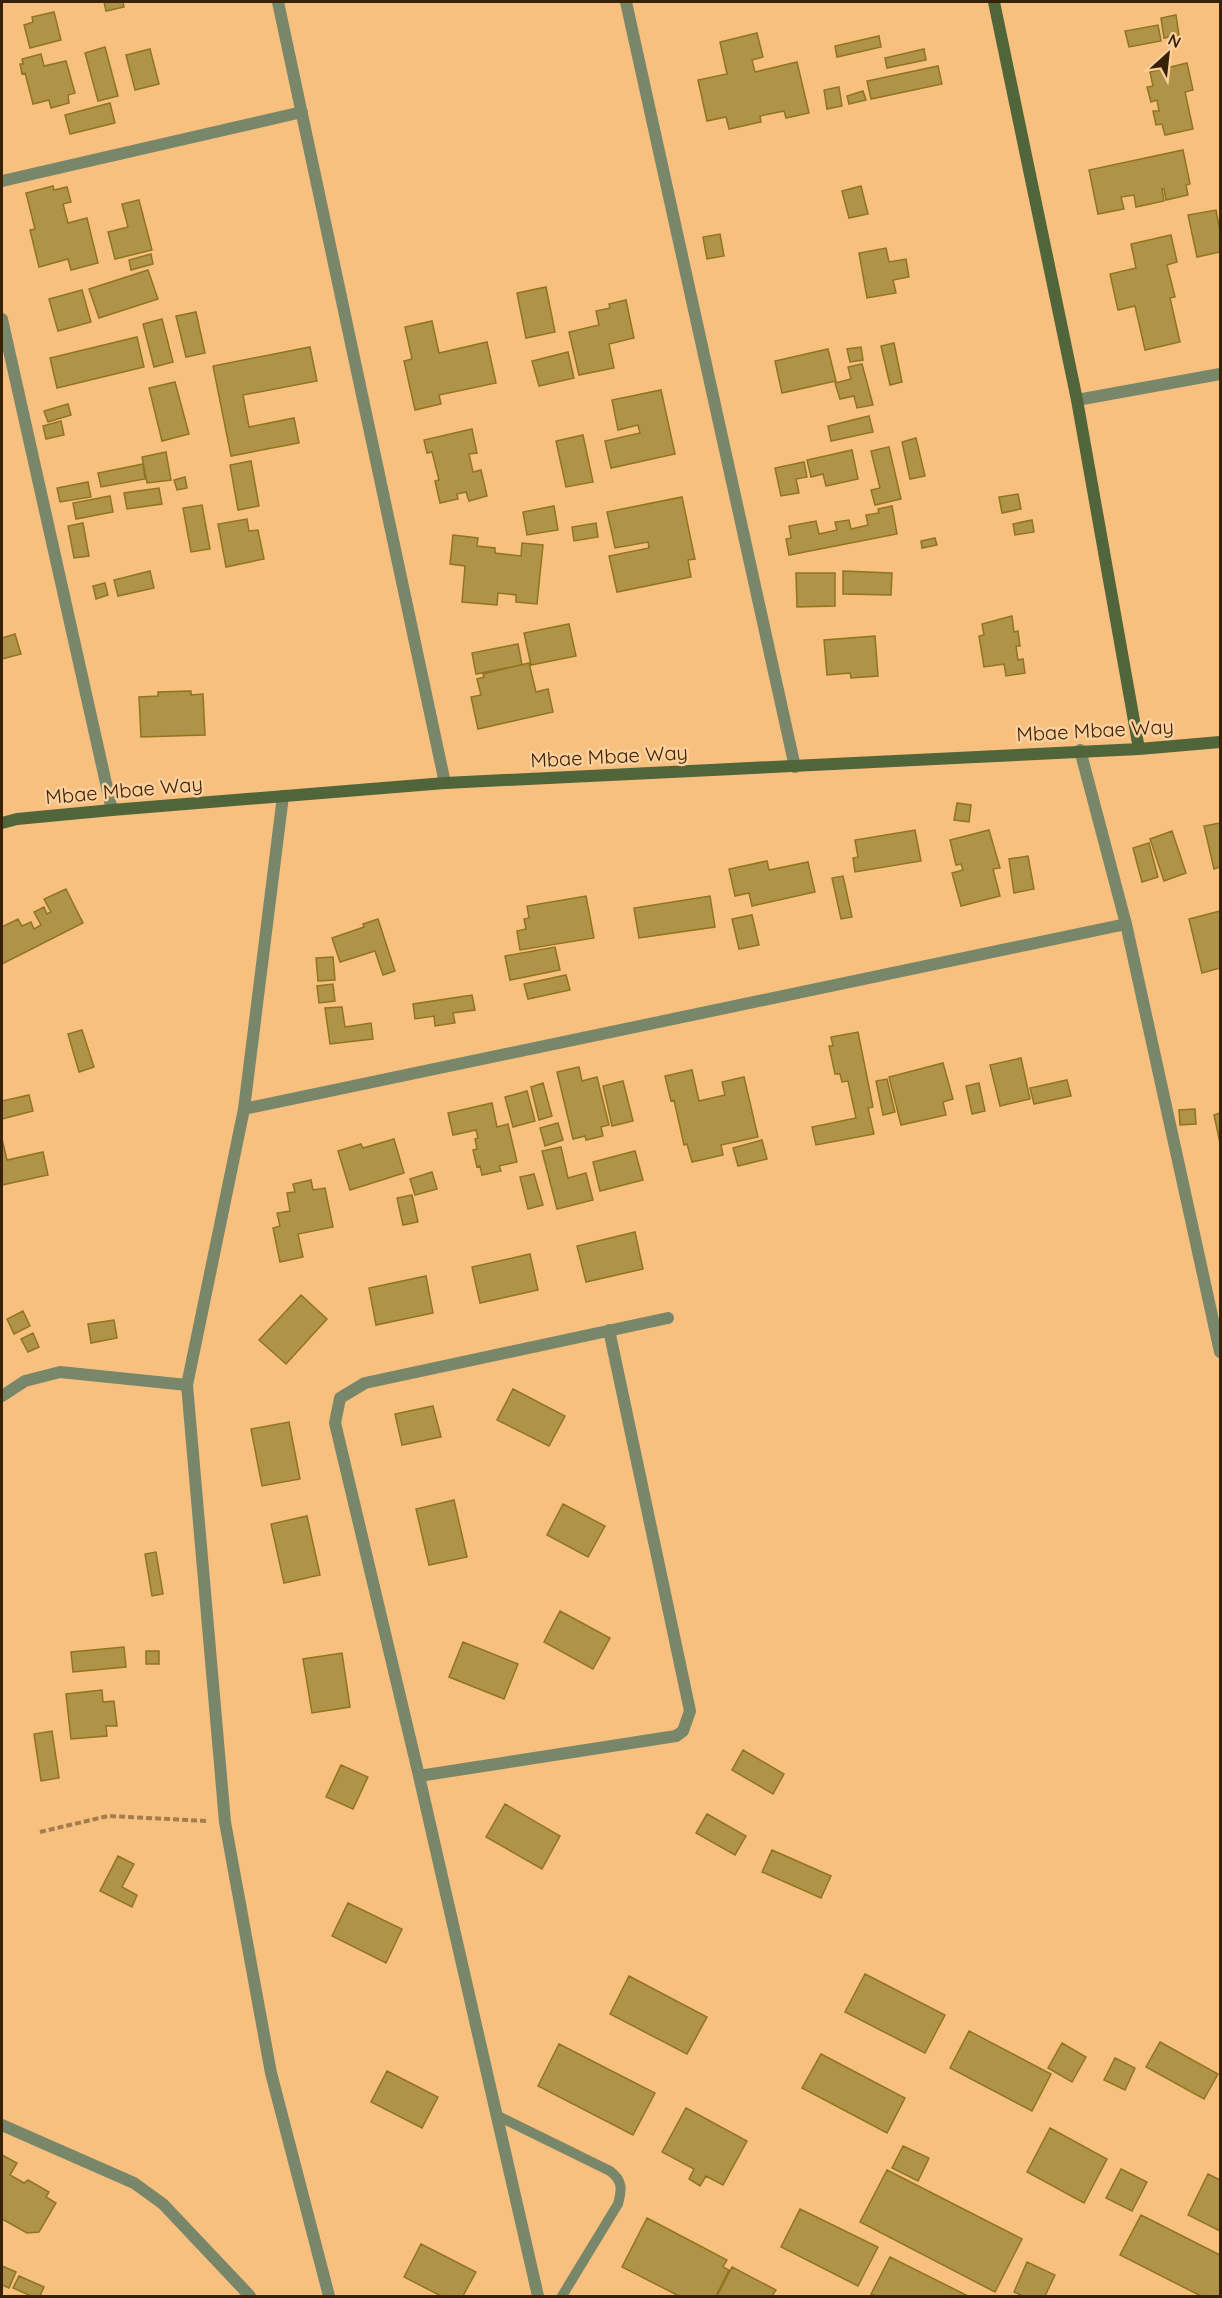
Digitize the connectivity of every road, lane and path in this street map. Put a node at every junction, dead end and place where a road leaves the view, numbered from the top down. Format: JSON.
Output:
{"nodes":[{"id":1,"x":278,"y":2,"type":"edge"},
{"id":2,"x":626,"y":2,"type":"edge"},
{"id":3,"x":994,"y":2,"type":"edge"},
{"id":4,"x":302,"y":112,"type":"junction"},
{"id":5,"x":2,"y":181,"type":"edge"},
{"id":6,"x":2,"y":319,"type":"edge"},
{"id":7,"x":1221,"y":374,"type":"edge"},
{"id":8,"x":1077,"y":400,"type":"junction"},
{"id":9,"x":1221,"y":742,"type":"edge"},
{"id":10,"x":1139,"y":749,"type":"junction"},
{"id":11,"x":1080,"y":750,"type":"junction"},
{"id":12,"x":795,"y":767,"type":"junction"},
{"id":13,"x":445,"y":783,"type":"junction"},
{"id":14,"x":283,"y":796,"type":"junction"},
{"id":15,"x":112,"y":810,"type":"junction"},
{"id":16,"x":2,"y":823,"type":"edge"},
{"id":17,"x":1125,"y":924,"type":"junction"},
{"id":18,"x":244,"y":1109,"type":"junction"},
{"id":19,"x":668,"y":1318,"type":"dead end"},
{"id":20,"x":609,"y":1330,"type":"junction"},
{"id":21,"x":1221,"y":1352,"type":"edge"},
{"id":22,"x":187,"y":1385,"type":"junction"},
{"id":23,"x":2,"y":1396,"type":"edge"},
{"id":24,"x":419,"y":1776,"type":"junction"},
{"id":25,"x":225,"y":1822,"type":"junction"},
{"id":26,"x":40,"y":1832,"type":"dead end"},
{"id":27,"x":496,"y":2115,"type":"junction"},
{"id":28,"x":2,"y":2125,"type":"edge"},
{"id":29,"x":250,"y":2296,"type":"edge"},
{"id":30,"x":330,"y":2296,"type":"edge"},
{"id":31,"x":538,"y":2296,"type":"edge"},
{"id":32,"x":562,"y":2296,"type":"edge"}],
"edges":[{"from":1,"to":4,"type":"street"},
{"from":2,"to":12,"type":"street"},
{"from":3,"to":8,"type":"street"},
{"from":4,"to":5,"type":"street"},
{"from":4,"to":13,"type":"street"},
{"from":6,"to":15,"type":"street"},
{"from":7,"to":8,"type":"street"},
{"from":8,"to":10,"type":"street"},
{"from":9,"to":10,"type":"street","name":"Mbae Mbae Way"},
{"from":10,"to":11,"type":"street","name":"Mbae Mbae Way"},
{"from":11,"to":12,"type":"street","name":"Mbae Mbae Way"},
{"from":11,"to":17,"type":"street"},
{"from":12,"to":13,"type":"street","name":"Mbae Mbae Way"},
{"from":13,"to":14,"type":"street","name":"Mbae Mbae Way"},
{"from":14,"to":15,"type":"street","name":"Mbae Mbae Way"},
{"from":14,"to":18,"type":"street"},
{"from":15,"to":16,"type":"street","name":"Mbae Mbae Way"},
{"from":17,"to":18,"type":"street"},
{"from":17,"to":21,"type":"street"},
{"from":18,"to":22,"type":"street"},
{"from":19,"to":20,"type":"street"},
{"from":20,"to":24,"type":"street"},
{"from":20,"to":24,"type":"street"},
{"from":22,"to":23,"type":"street"},
{"from":22,"to":25,"type":"street"},
{"from":24,"to":27,"type":"street"},
{"from":25,"to":26,"type":"path"},
{"from":25,"to":30,"type":"street"},
{"from":27,"to":31,"type":"street"},
{"from":27,"to":32,"type":"lane"},
{"from":28,"to":29,"type":"street"}]}
